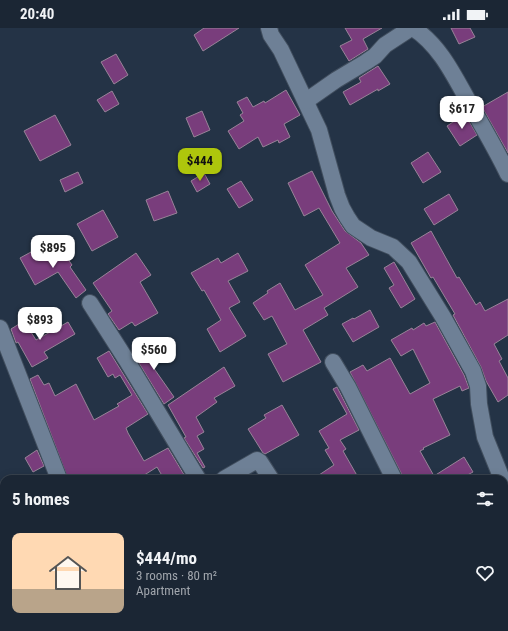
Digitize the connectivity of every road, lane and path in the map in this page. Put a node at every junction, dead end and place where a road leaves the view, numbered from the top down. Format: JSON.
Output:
{"nodes":[{"id":1,"x":269,"y":28,"type":"edge"},
{"id":2,"x":412,"y":28,"type":"edge"},
{"id":3,"x":306,"y":101,"type":"junction"},
{"id":4,"x":508,"y":174,"type":"edge"},
{"id":5,"x":90,"y":303,"type":"dead end"},
{"id":6,"x":0,"y":328,"type":"edge"},
{"id":7,"x":332,"y":362,"type":"dead end"},
{"id":8,"x":56,"y":475,"type":"edge"},
{"id":9,"x":196,"y":475,"type":"edge"},
{"id":10,"x":231,"y":475,"type":"edge"},
{"id":11,"x":268,"y":475,"type":"edge"},
{"id":12,"x":392,"y":475,"type":"edge"},
{"id":13,"x":500,"y":475,"type":"edge"}],
"edges":[{"from":1,"to":3,"type":"street"},
{"from":2,"to":3,"type":"street"},
{"from":2,"to":4,"type":"street"},
{"from":3,"to":13,"type":"street"},
{"from":5,"to":9,"type":"street"},
{"from":6,"to":8,"type":"street"},
{"from":7,"to":12,"type":"street"},
{"from":10,"to":11,"type":"street"}]}
